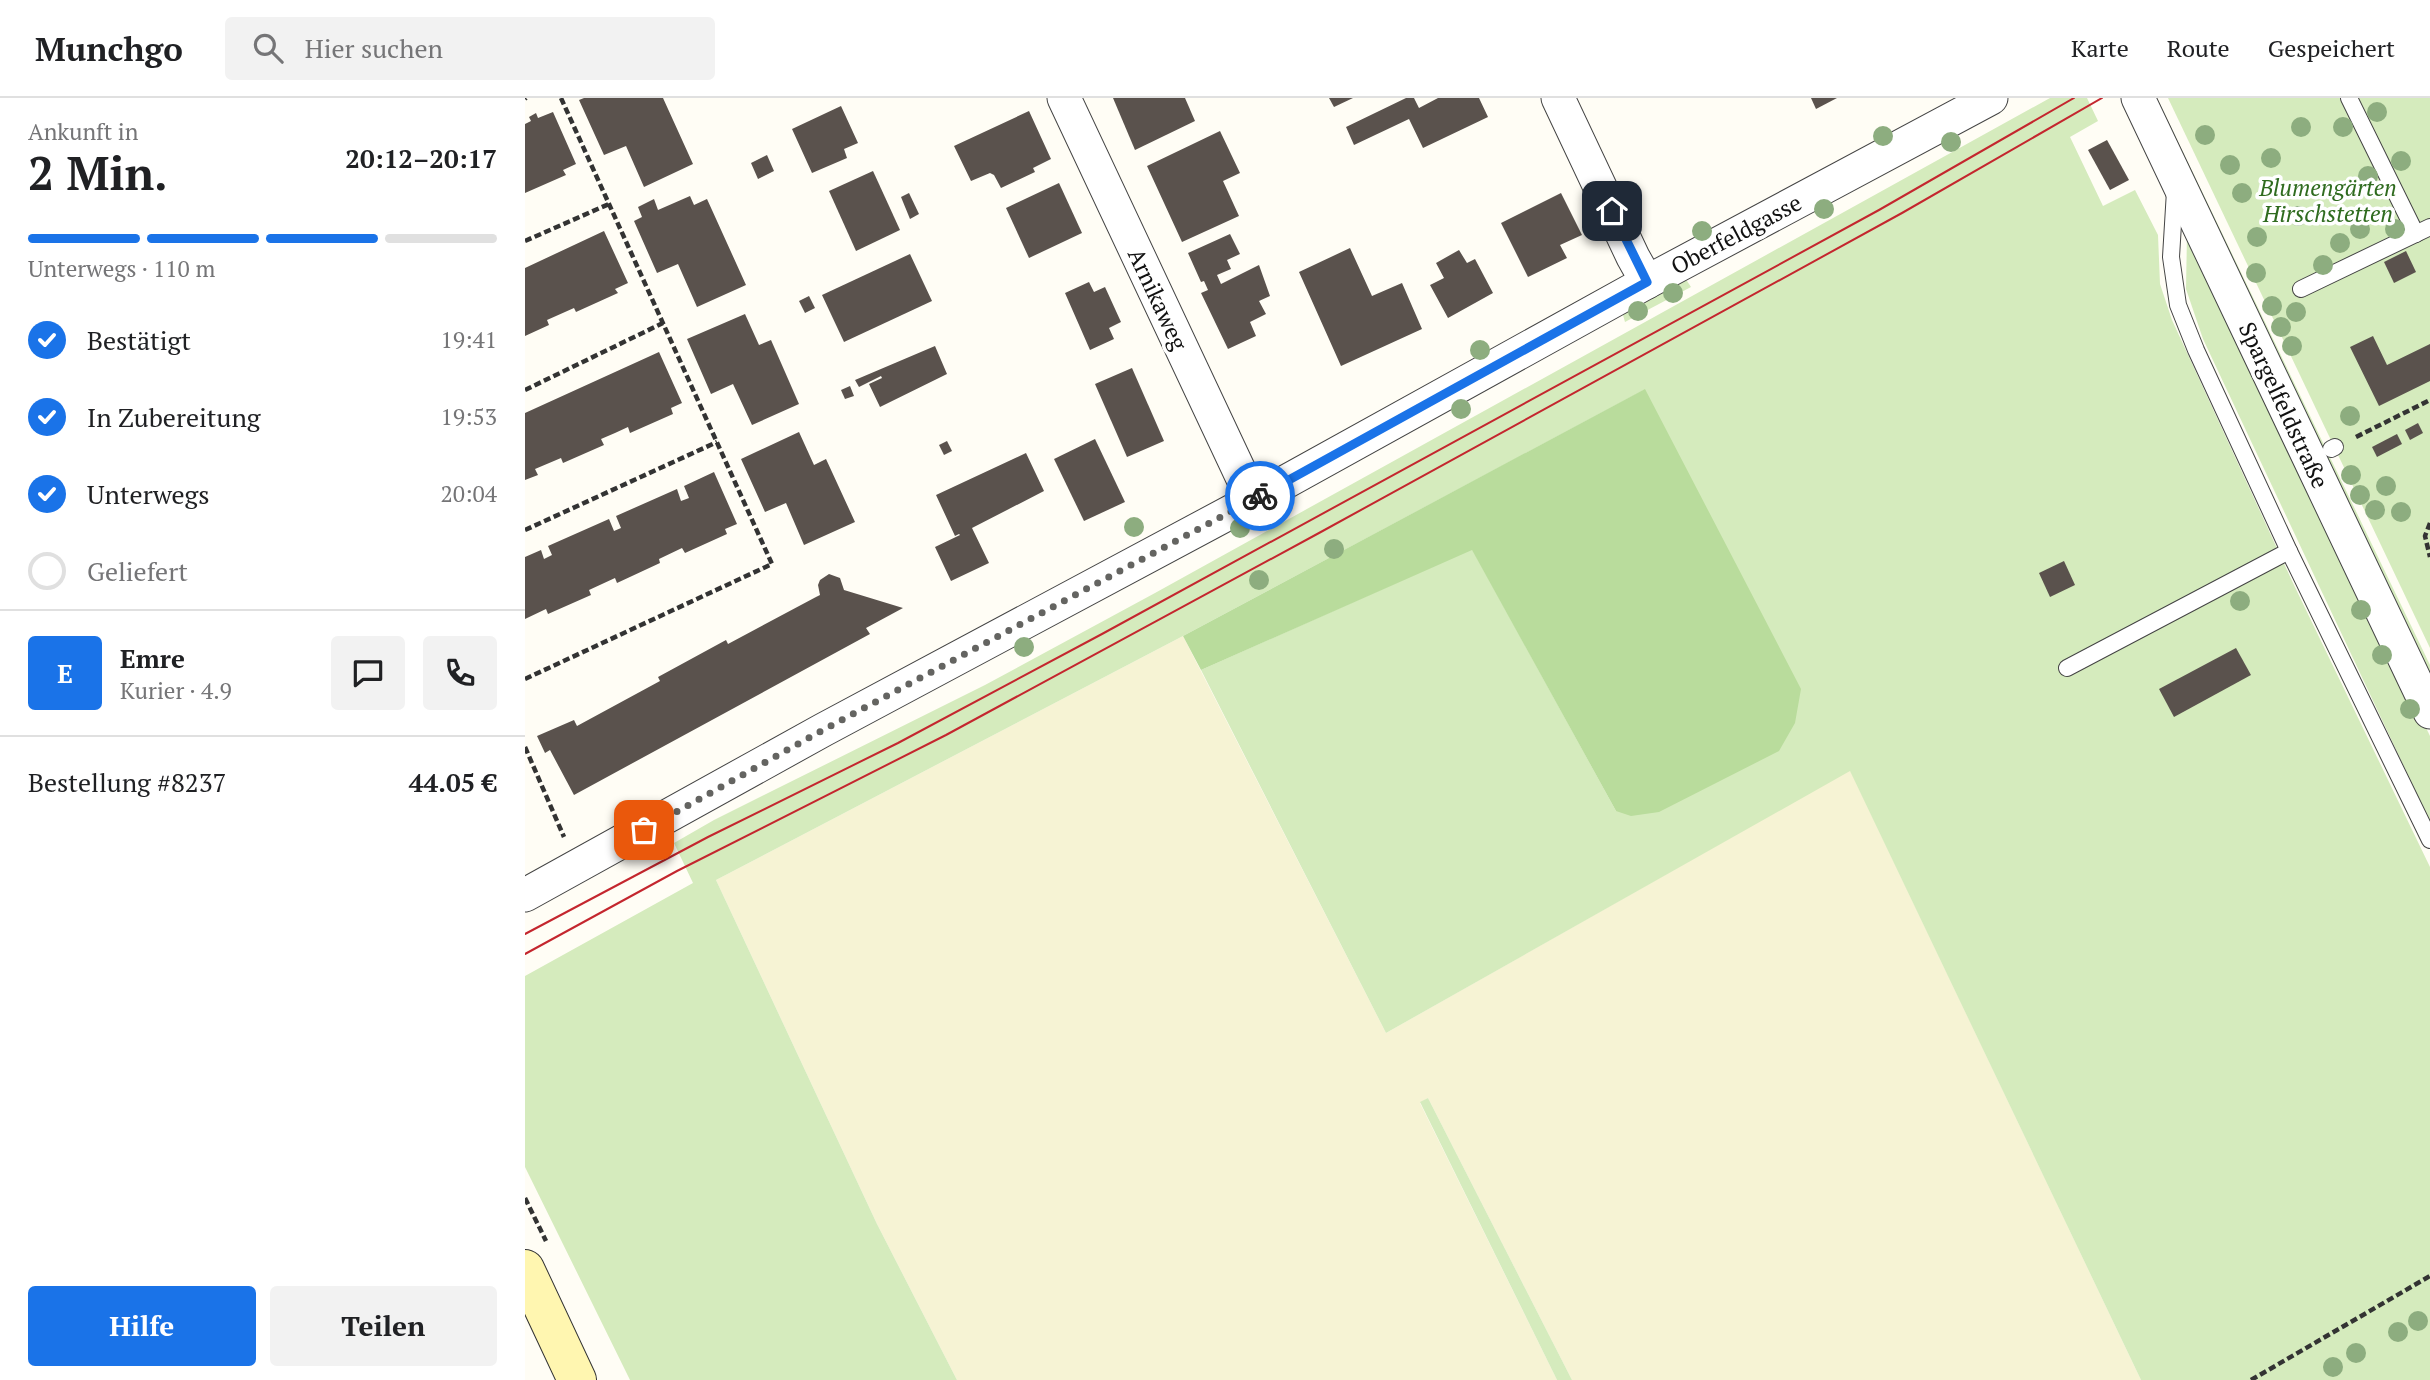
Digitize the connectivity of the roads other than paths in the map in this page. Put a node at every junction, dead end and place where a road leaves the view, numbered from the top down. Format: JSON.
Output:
{"nodes":[{"id":1,"x":1065,"y":98,"type":"edge"},
{"id":2,"x":1558,"y":98,"type":"edge"},
{"id":3,"x":1991,"y":98,"type":"edge"},
{"id":4,"x":2138,"y":98,"type":"edge"},
{"id":5,"x":2349,"y":98,"type":"edge"},
{"id":6,"x":2176,"y":178,"type":"junction"},
{"id":7,"x":2423,"y":230,"type":"edge"},
{"id":8,"x":1647,"y":282,"type":"junction"},
{"id":9,"x":2301,"y":289,"type":"dead end"},
{"id":10,"x":1253,"y":500,"type":"junction"},
{"id":11,"x":2289,"y":551,"type":"junction"},
{"id":12,"x":2067,"y":668,"type":"dead end"},
{"id":13,"x":2430,"y":712,"type":"edge"},
{"id":14,"x":2430,"y":840,"type":"edge"},
{"id":15,"x":525,"y":895,"type":"edge"},
{"id":16,"x":525,"y":1269,"type":"edge"},
{"id":17,"x":577,"y":1380,"type":"edge"}],
"edges":[{"from":1,"to":10,"type":"street","name":"Arnikaweg"},
{"from":2,"to":8,"type":"street"},
{"from":3,"to":8,"type":"street","name":"Oberfeldgasse"},
{"from":4,"to":6,"type":"street","name":"Spargelfeldstraße"},
{"from":5,"to":7,"type":"lane"},
{"from":6,"to":11,"type":"lane"},
{"from":6,"to":13,"type":"street","name":"Spargelfeldstraße"},
{"from":7,"to":9,"type":"lane"},
{"from":8,"to":10,"type":"street","name":"Oberfeldgasse"},
{"from":10,"to":15,"type":"street","name":"Oberfeldgasse"},
{"from":11,"to":12,"type":"lane"},
{"from":11,"to":14,"type":"lane"},
{"from":16,"to":17,"type":"street"}]}
